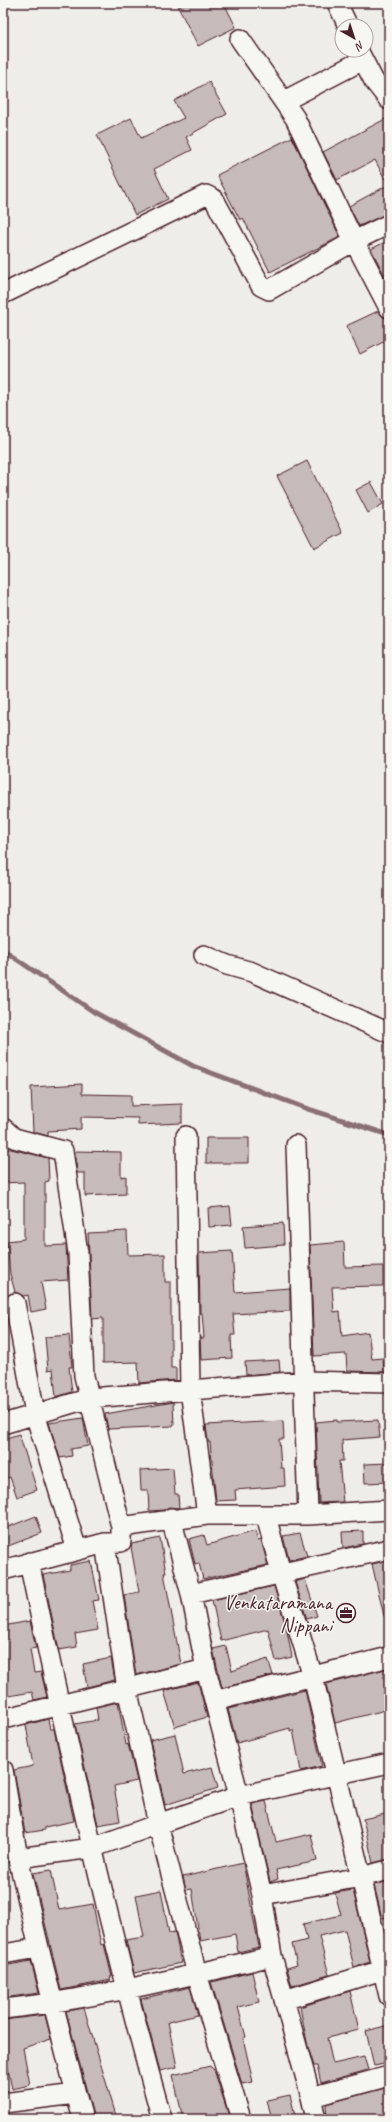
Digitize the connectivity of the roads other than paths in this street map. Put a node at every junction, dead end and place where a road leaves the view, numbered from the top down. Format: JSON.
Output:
{"nodes":[{"id":1,"x":337,"y":3,"type":"edge"},
{"id":2,"x":344,"y":18,"type":"edge"},
{"id":3,"x":240,"y":39,"type":"dead end"},
{"id":4,"x":356,"y":58,"type":"edge"},
{"id":5,"x":362,"y":58,"type":"edge"},
{"id":6,"x":389,"y":100,"type":"edge"},
{"id":7,"x":284,"y":101,"type":"junction"},
{"id":8,"x":389,"y":224,"type":"edge"},
{"id":9,"x":354,"y":241,"type":"junction"},
{"id":10,"x":3,"y":294,"type":"edge"},
{"id":11,"x":389,"y":308,"type":"edge"},
{"id":12,"x":204,"y":955,"type":"dead end"},
{"id":13,"x":389,"y":1033,"type":"edge"},
{"id":14,"x":3,"y":1128,"type":"edge"},
{"id":15,"x":186,"y":1136,"type":"dead end"},
{"id":16,"x":296,"y":1145,"type":"dead end"},
{"id":17,"x":15,"y":1303,"type":"dead end"},
{"id":18,"x":304,"y":1381,"type":"junction"},
{"id":19,"x":389,"y":1383,"type":"edge"},
{"id":20,"x":190,"y":1390,"type":"junction"},
{"id":21,"x":90,"y":1398,"type":"junction"},
{"id":22,"x":35,"y":1414,"type":"junction"},
{"id":23,"x":3,"y":1424,"type":"edge"},
{"id":24,"x":389,"y":1510,"type":"edge"},
{"id":25,"x":207,"y":1514,"type":"junction"},
{"id":26,"x":308,"y":1515,"type":"junction"},
{"id":27,"x":266,"y":1516,"type":"junction"},
{"id":28,"x":171,"y":1518,"type":"junction"},
{"id":29,"x":121,"y":1527,"type":"junction"},
{"id":30,"x":105,"y":1543,"type":"junction"},
{"id":31,"x":389,"y":1549,"type":"edge"},
{"id":32,"x":78,"y":1550,"type":"junction"},
{"id":33,"x":29,"y":1562,"type":"junction"},
{"id":34,"x":3,"y":1570,"type":"edge"},
{"id":35,"x":281,"y":1573,"type":"junction"},
{"id":36,"x":191,"y":1594,"type":"junction"},
{"id":37,"x":389,"y":1657,"type":"edge"},
{"id":38,"x":206,"y":1669,"type":"junction"},
{"id":39,"x":313,"y":1677,"type":"junction"},
{"id":40,"x":127,"y":1689,"type":"junction"},
{"id":41,"x":214,"y":1701,"type":"junction"},
{"id":42,"x":58,"y":1704,"type":"junction"},
{"id":43,"x":3,"y":1719,"type":"edge"},
{"id":44,"x":389,"y":1762,"type":"edge"},
{"id":45,"x":3,"y":1770,"type":"edge"},
{"id":46,"x":337,"y":1774,"type":"junction"},
{"id":47,"x":240,"y":1796,"type":"junction"},
{"id":48,"x":158,"y":1824,"type":"junction"},
{"id":49,"x":92,"y":1848,"type":"junction"},
{"id":50,"x":18,"y":1858,"type":"junction"},
{"id":51,"x":389,"y":1870,"type":"edge"},
{"id":52,"x":361,"y":1877,"type":"junction"},
{"id":53,"x":262,"y":1895,"type":"junction"},
{"id":54,"x":39,"y":1948,"type":"junction"},
{"id":55,"x":3,"y":1954,"type":"edge"},
{"id":56,"x":272,"y":1956,"type":"junction"},
{"id":57,"x":386,"y":1969,"type":"edge"},
{"id":58,"x":197,"y":1974,"type":"junction"},
{"id":59,"x":126,"y":1989,"type":"junction"},
{"id":60,"x":389,"y":1996,"type":"edge"},
{"id":61,"x":284,"y":2000,"type":"junction"},
{"id":62,"x":53,"y":2003,"type":"junction"},
{"id":63,"x":3,"y":2008,"type":"edge"},
{"id":64,"x":389,"y":2076,"type":"edge"},
{"id":65,"x":76,"y":2094,"type":"junction"},
{"id":66,"x":311,"y":2097,"type":"junction"},
{"id":67,"x":3,"y":2103,"type":"edge"},
{"id":68,"x":83,"y":2119,"type":"edge"},
{"id":69,"x":162,"y":2119,"type":"edge"},
{"id":70,"x":241,"y":2119,"type":"edge"},
{"id":71,"x":316,"y":2119,"type":"edge"}],
"edges":[{"from":1,"to":2,"type":"street"},
{"from":3,"to":7,"type":"street"},
{"from":4,"to":7,"type":"street"},
{"from":5,"to":6,"type":"street"},
{"from":7,"to":9,"type":"street"},
{"from":8,"to":9,"type":"street"},
{"from":9,"to":10,"type":"street"},
{"from":9,"to":11,"type":"street"},
{"from":12,"to":13,"type":"street"},
{"from":14,"to":21,"type":"street"},
{"from":15,"to":20,"type":"street"},
{"from":16,"to":18,"type":"street"},
{"from":17,"to":22,"type":"street"},
{"from":18,"to":19,"type":"street"},
{"from":18,"to":20,"type":"street"},
{"from":18,"to":26,"type":"street"},
{"from":20,"to":21,"type":"street"},
{"from":20,"to":25,"type":"street"},
{"from":21,"to":22,"type":"street"},
{"from":21,"to":29,"type":"street"},
{"from":22,"to":23,"type":"street"},
{"from":22,"to":32,"type":"street"},
{"from":24,"to":26,"type":"street"},
{"from":25,"to":27,"type":"street"},
{"from":25,"to":28,"type":"street"},
{"from":26,"to":27,"type":"street"},
{"from":27,"to":35,"type":"street"},
{"from":28,"to":29,"type":"street"},
{"from":28,"to":36,"type":"street"},
{"from":29,"to":30,"type":"street"},
{"from":30,"to":32,"type":"street"},
{"from":30,"to":40,"type":"street"},
{"from":31,"to":35,"type":"street"},
{"from":32,"to":33,"type":"street"},
{"from":33,"to":34,"type":"street"},
{"from":33,"to":42,"type":"street"},
{"from":35,"to":36,"type":"street"},
{"from":35,"to":39,"type":"street"},
{"from":36,"to":38,"type":"street"},
{"from":37,"to":39,"type":"street"},
{"from":38,"to":40,"type":"street"},
{"from":38,"to":41,"type":"street"},
{"from":39,"to":41,"type":"street"},
{"from":39,"to":46,"type":"street"},
{"from":40,"to":42,"type":"street"},
{"from":40,"to":48,"type":"street"},
{"from":41,"to":47,"type":"street"},
{"from":42,"to":43,"type":"street"},
{"from":42,"to":49,"type":"street"},
{"from":44,"to":46,"type":"street"},
{"from":45,"to":50,"type":"street"},
{"from":46,"to":47,"type":"street"},
{"from":46,"to":52,"type":"street"},
{"from":47,"to":48,"type":"street"},
{"from":47,"to":53,"type":"street"},
{"from":48,"to":49,"type":"street"},
{"from":48,"to":58,"type":"street"},
{"from":49,"to":50,"type":"street"},
{"from":49,"to":59,"type":"street"},
{"from":50,"to":54,"type":"street"},
{"from":51,"to":52,"type":"street"},
{"from":52,"to":53,"type":"street"},
{"from":52,"to":57,"type":"street"},
{"from":53,"to":56,"type":"street"},
{"from":54,"to":55,"type":"street"},
{"from":54,"to":62,"type":"street"},
{"from":56,"to":58,"type":"street"},
{"from":56,"to":61,"type":"street"},
{"from":57,"to":60,"type":"street"},
{"from":57,"to":61,"type":"street"},
{"from":58,"to":59,"type":"street"},
{"from":58,"to":70,"type":"street"},
{"from":59,"to":62,"type":"street"},
{"from":59,"to":69,"type":"street"},
{"from":61,"to":66,"type":"street"},
{"from":62,"to":63,"type":"street"},
{"from":62,"to":65,"type":"street"},
{"from":64,"to":66,"type":"street"},
{"from":65,"to":67,"type":"street"},
{"from":65,"to":68,"type":"street"},
{"from":66,"to":71,"type":"street"}]}
